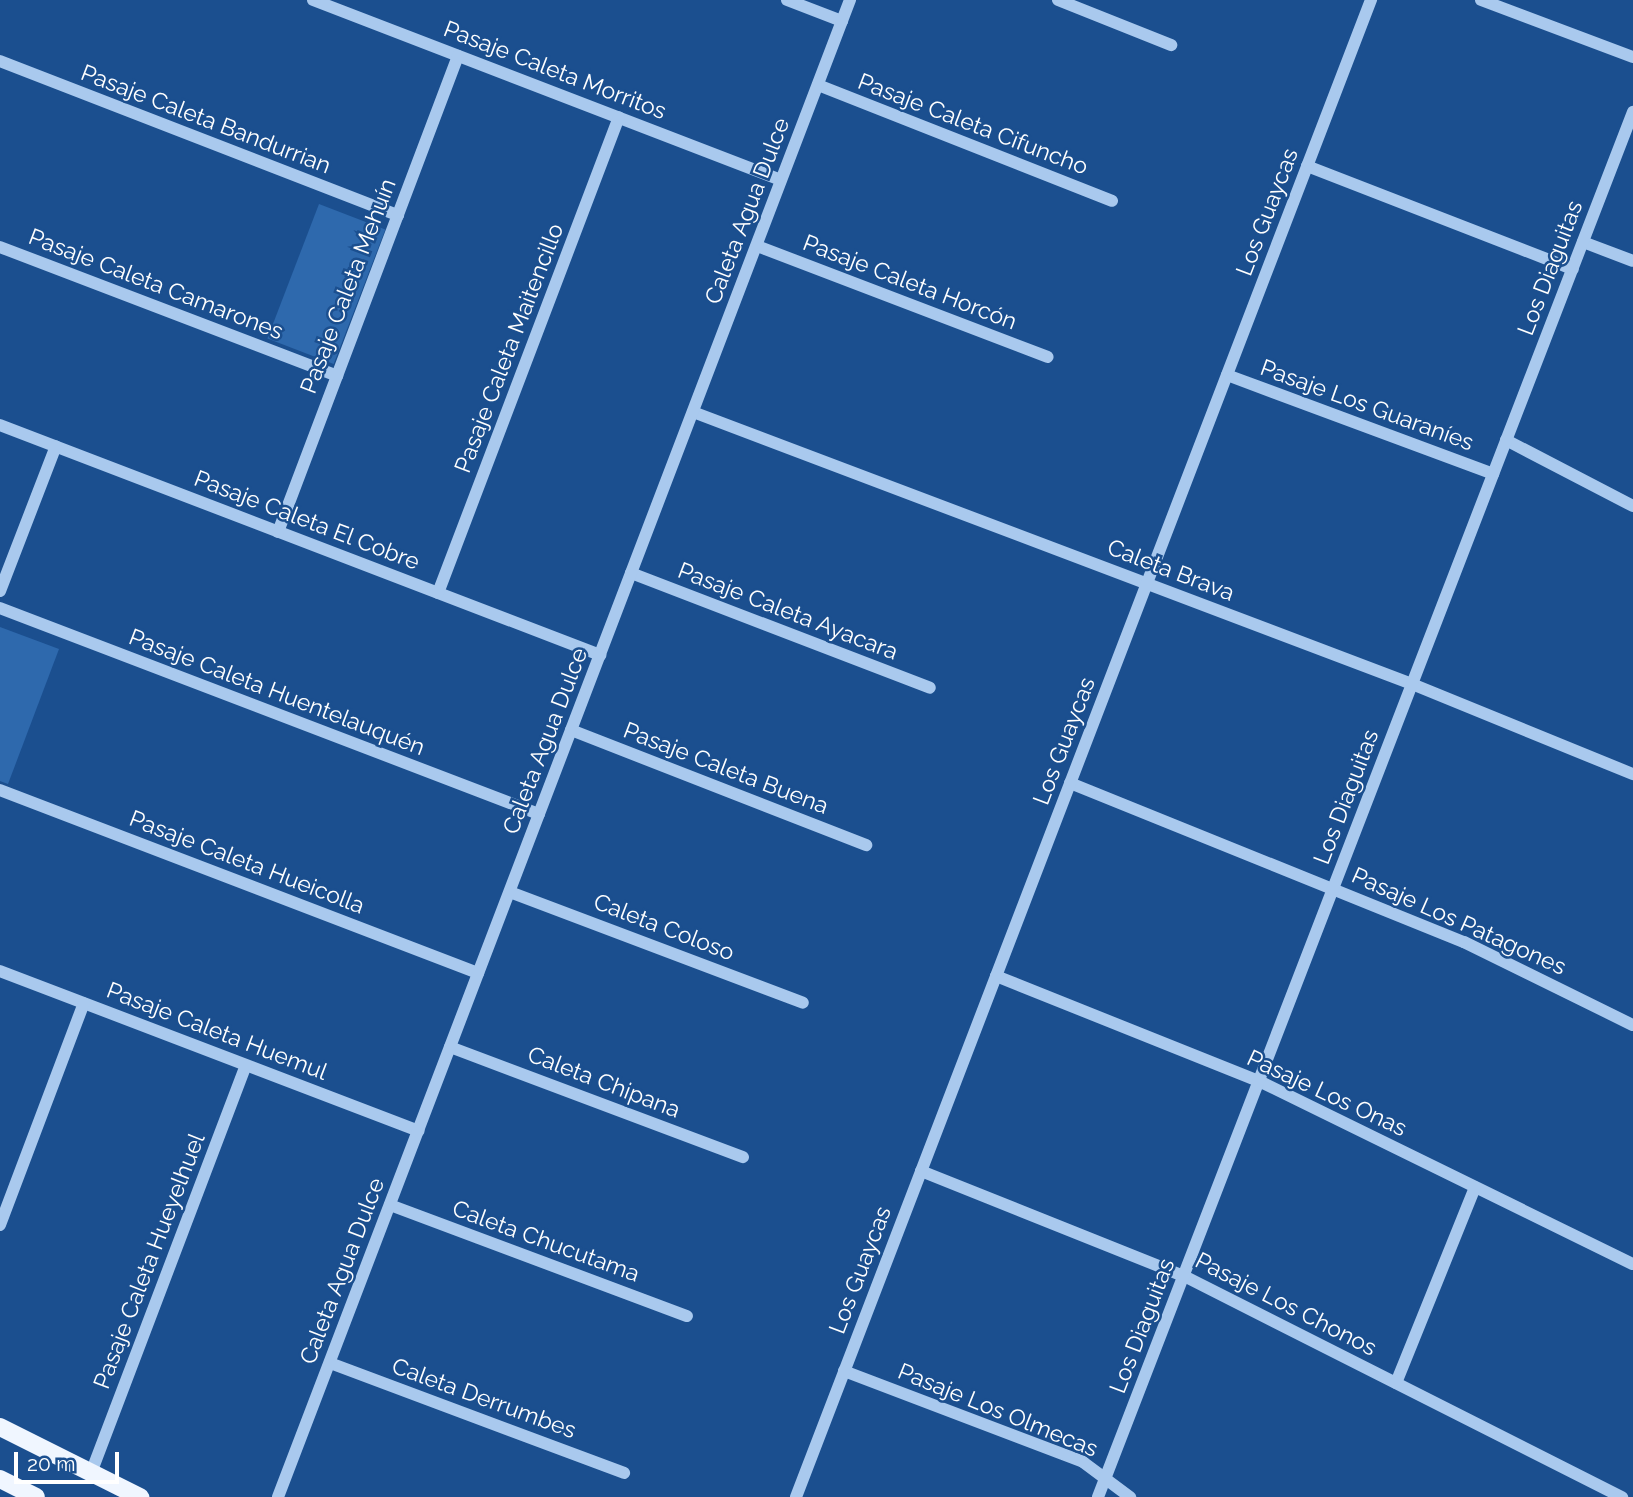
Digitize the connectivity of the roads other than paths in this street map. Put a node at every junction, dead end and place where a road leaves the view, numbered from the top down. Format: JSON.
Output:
{"nodes":[{"id":1,"x":313,"y":0,"type":"edge"},
{"id":2,"x":787,"y":0,"type":"edge"},
{"id":3,"x":850,"y":0,"type":"edge"},
{"id":4,"x":1058,"y":0,"type":"edge"},
{"id":5,"x":1371,"y":0,"type":"edge"},
{"id":6,"x":1481,"y":0,"type":"edge"},
{"id":7,"x":842,"y":21,"type":"junction"},
{"id":8,"x":1171,"y":45,"type":"dead end"},
{"id":9,"x":458,"y":56,"type":"junction"},
{"id":10,"x":1633,"y":57,"type":"edge"},
{"id":11,"x":0,"y":61,"type":"edge"},
{"id":12,"x":818,"y":86,"type":"junction"},
{"id":13,"x":1633,"y":112,"type":"edge"},
{"id":14,"x":619,"y":117,"type":"junction"},
{"id":15,"x":1307,"y":166,"type":"junction"},
{"id":16,"x":782,"y":180,"type":"junction"},
{"id":17,"x":1112,"y":201,"type":"dead end"},
{"id":18,"x":398,"y":215,"type":"junction"},
{"id":19,"x":1583,"y":242,"type":"junction"},
{"id":20,"x":757,"y":246,"type":"junction"},
{"id":21,"x":0,"y":247,"type":"edge"},
{"id":22,"x":1633,"y":261,"type":"edge"},
{"id":23,"x":1573,"y":269,"type":"junction"},
{"id":24,"x":1048,"y":357,"type":"dead end"},
{"id":25,"x":1227,"y":375,"type":"junction"},
{"id":26,"x":337,"y":376,"type":"junction"},
{"id":27,"x":693,"y":412,"type":"junction"},
{"id":28,"x":0,"y":425,"type":"edge"},
{"id":29,"x":1506,"y":440,"type":"junction"},
{"id":30,"x":56,"y":446,"type":"junction"},
{"id":31,"x":1493,"y":474,"type":"junction"},
{"id":32,"x":1633,"y":506,"type":"edge"},
{"id":33,"x":278,"y":531,"type":"junction"},
{"id":34,"x":631,"y":573,"type":"junction"},
{"id":35,"x":1147,"y":584,"type":"junction"},
{"id":36,"x":0,"y":590,"type":"edge"},
{"id":37,"x":438,"y":593,"type":"junction"},
{"id":38,"x":0,"y":608,"type":"edge"},
{"id":39,"x":600,"y":655,"type":"junction"},
{"id":40,"x":1412,"y":684,"type":"junction"},
{"id":41,"x":930,"y":688,"type":"dead end"},
{"id":42,"x":571,"y":730,"type":"junction"},
{"id":43,"x":1633,"y":774,"type":"edge"},
{"id":44,"x":1070,"y":783,"type":"junction"},
{"id":45,"x":0,"y":790,"type":"edge"},
{"id":46,"x":539,"y":814,"type":"junction"},
{"id":47,"x":866,"y":845,"type":"dead end"},
{"id":48,"x":1333,"y":888,"type":"junction"},
{"id":49,"x":510,"y":892,"type":"junction"},
{"id":50,"x":0,"y":971,"type":"edge"},
{"id":51,"x":478,"y":973,"type":"junction"},
{"id":52,"x":996,"y":976,"type":"junction"},
{"id":53,"x":84,"y":1003,"type":"junction"},
{"id":54,"x":803,"y":1003,"type":"dead end"},
{"id":55,"x":1633,"y":1025,"type":"edge"},
{"id":56,"x":450,"y":1047,"type":"junction"},
{"id":57,"x":246,"y":1065,"type":"junction"},
{"id":58,"x":1259,"y":1081,"type":"junction"},
{"id":59,"x":418,"y":1131,"type":"junction"},
{"id":60,"x":743,"y":1157,"type":"dead end"},
{"id":61,"x":921,"y":1171,"type":"junction"},
{"id":62,"x":1475,"y":1187,"type":"junction"},
{"id":63,"x":390,"y":1205,"type":"junction"},
{"id":64,"x":0,"y":1225,"type":"edge"},
{"id":65,"x":1633,"y":1264,"type":"edge"},
{"id":66,"x":1184,"y":1276,"type":"junction"},
{"id":67,"x":687,"y":1316,"type":"dead end"},
{"id":68,"x":330,"y":1363,"type":"junction"},
{"id":69,"x":844,"y":1371,"type":"junction"},
{"id":70,"x":1396,"y":1383,"type":"junction"},
{"id":71,"x":0,"y":1427,"type":"edge"},
{"id":72,"x":91,"y":1473,"type":"junction"},
{"id":73,"x":624,"y":1473,"type":"dead end"},
{"id":74,"x":1105,"y":1478,"type":"junction"},
{"id":75,"x":0,"y":1479,"type":"edge"},
{"id":76,"x":36,"y":1497,"type":"edge"},
{"id":77,"x":140,"y":1497,"type":"edge"},
{"id":78,"x":278,"y":1497,"type":"edge"},
{"id":79,"x":796,"y":1497,"type":"edge"},
{"id":80,"x":1098,"y":1497,"type":"edge"},
{"id":81,"x":1130,"y":1497,"type":"edge"},
{"id":82,"x":1622,"y":1497,"type":"edge"}],
"edges":[{"from":1,"to":9,"type":"street","name":"Pasaje Caleta Morritos"},
{"from":2,"to":7,"type":"street"},
{"from":3,"to":7,"type":"street","name":"Caleta Agua Dulce"},
{"from":4,"to":8,"type":"street"},
{"from":5,"to":15,"type":"street","name":"Los Guaycas"},
{"from":6,"to":10,"type":"street"},
{"from":7,"to":12,"type":"street","name":"Caleta Agua Dulce"},
{"from":9,"to":14,"type":"street","name":"Pasaje Caleta Morritos"},
{"from":9,"to":18,"type":"street","name":"Pasaje Caleta Mehuín"},
{"from":11,"to":18,"type":"street","name":"Pasaje Caleta Bandurrian"},
{"from":12,"to":16,"type":"street","name":"Caleta Agua Dulce"},
{"from":12,"to":17,"type":"street","name":"Pasaje Caleta Cifuncho"},
{"from":13,"to":19,"type":"street","name":"Los Diaguitas"},
{"from":14,"to":16,"type":"street","name":"Pasaje Caleta Morritos"},
{"from":14,"to":37,"type":"street","name":"Pasaje Caleta Maitencillo"},
{"from":15,"to":23,"type":"street"},
{"from":15,"to":25,"type":"street","name":"Los Guaycas"},
{"from":16,"to":20,"type":"street","name":"Caleta Agua Dulce"},
{"from":18,"to":26,"type":"street","name":"Pasaje Caleta Mehuín"},
{"from":19,"to":22,"type":"street"},
{"from":19,"to":23,"type":"street","name":"Los Diaguitas"},
{"from":20,"to":24,"type":"street","name":"Pasaje Caleta Horcón"},
{"from":20,"to":27,"type":"street","name":"Caleta Agua Dulce"},
{"from":21,"to":26,"type":"street","name":"Pasaje Caleta Camarones"},
{"from":23,"to":29,"type":"street","name":"Los Diaguitas"},
{"from":25,"to":31,"type":"street","name":"Pasaje Los Guaraníes"},
{"from":25,"to":35,"type":"street","name":"Los Guaycas"},
{"from":26,"to":33,"type":"street","name":"Pasaje Caleta Mehuín"},
{"from":27,"to":34,"type":"street","name":"Caleta Agua Dulce"},
{"from":27,"to":35,"type":"street","name":"Caleta Brava"},
{"from":28,"to":30,"type":"street","name":"Pasaje Caleta El Cobre"},
{"from":29,"to":31,"type":"street","name":"Los Diaguitas"},
{"from":29,"to":32,"type":"street","name":"Pasaje Los Guaraníes"},
{"from":30,"to":33,"type":"street","name":"Pasaje Caleta El Cobre"},
{"from":30,"to":36,"type":"street"},
{"from":31,"to":40,"type":"street","name":"Los Diaguitas"},
{"from":33,"to":37,"type":"street","name":"Pasaje Caleta El Cobre"},
{"from":34,"to":39,"type":"street","name":"Caleta Agua Dulce"},
{"from":34,"to":41,"type":"street","name":"Pasaje Caleta Ayacara"},
{"from":35,"to":40,"type":"street","name":"Caleta Brava"},
{"from":35,"to":44,"type":"street","name":"Los Guaycas"},
{"from":37,"to":39,"type":"street","name":"Pasaje Caleta El Cobre"},
{"from":38,"to":46,"type":"street","name":"Pasaje Caleta Huentelauquén"},
{"from":39,"to":42,"type":"street","name":"Caleta Agua Dulce"},
{"from":40,"to":43,"type":"street","name":"Caleta Brava"},
{"from":40,"to":48,"type":"street","name":"Los Diaguitas"},
{"from":42,"to":46,"type":"street","name":"Caleta Agua Dulce"},
{"from":42,"to":47,"type":"street","name":"Pasaje Caleta Buena"},
{"from":44,"to":48,"type":"street","name":"Pasaje Los Patagones"},
{"from":44,"to":52,"type":"street","name":"Los Guaycas"},
{"from":45,"to":51,"type":"street","name":"Pasaje Caleta Hueicolla"},
{"from":46,"to":49,"type":"street","name":"Caleta Agua Dulce"},
{"from":48,"to":55,"type":"street","name":"Pasaje Los Patagones"},
{"from":48,"to":58,"type":"street","name":"Los Diaguitas"},
{"from":49,"to":51,"type":"street","name":"Caleta Agua Dulce"},
{"from":49,"to":54,"type":"street","name":"Caleta Coloso"},
{"from":50,"to":53,"type":"street","name":"Pasaje Caleta Huemul"},
{"from":51,"to":56,"type":"street","name":"Caleta Agua Dulce"},
{"from":52,"to":58,"type":"street","name":"Pasaje Los Onas"},
{"from":52,"to":61,"type":"street","name":"Los Guaycas"},
{"from":53,"to":57,"type":"street","name":"Pasaje Caleta Huemul"},
{"from":53,"to":64,"type":"street"},
{"from":56,"to":59,"type":"street","name":"Caleta Agua Dulce"},
{"from":56,"to":60,"type":"street","name":"Caleta Chipana"},
{"from":57,"to":59,"type":"street","name":"Pasaje Caleta Huemul"},
{"from":57,"to":72,"type":"street","name":"Pasaje Caleta Hueyelhuel"},
{"from":58,"to":62,"type":"street","name":"Pasaje Los Onas"},
{"from":58,"to":66,"type":"street","name":"Los Diaguitas"},
{"from":59,"to":63,"type":"street","name":"Caleta Agua Dulce"},
{"from":61,"to":66,"type":"street","name":"Pasaje Los Chonos"},
{"from":61,"to":69,"type":"street","name":"Los Guaycas"},
{"from":62,"to":65,"type":"street","name":"Pasaje Los Onas"},
{"from":62,"to":70,"type":"street"},
{"from":63,"to":67,"type":"street","name":"Caleta Chucutama"},
{"from":63,"to":68,"type":"street","name":"Caleta Agua Dulce"},
{"from":66,"to":70,"type":"street","name":"Pasaje Los Chonos"},
{"from":66,"to":74,"type":"street","name":"Los Diaguitas"},
{"from":68,"to":73,"type":"street","name":"Caleta Derrumbes"},
{"from":68,"to":78,"type":"street","name":"Caleta Agua Dulce"},
{"from":69,"to":74,"type":"street","name":"Pasaje Los Olmecas"},
{"from":69,"to":79,"type":"street","name":"Los Guaycas"},
{"from":70,"to":82,"type":"street","name":"Pasaje Los Chonos"},
{"from":71,"to":72,"type":"main road"},
{"from":72,"to":77,"type":"main road"},
{"from":74,"to":80,"type":"street","name":"Los Diaguitas"},
{"from":74,"to":81,"type":"street","name":"Pasaje Los Olmecas"},
{"from":75,"to":76,"type":"main road"}]}
